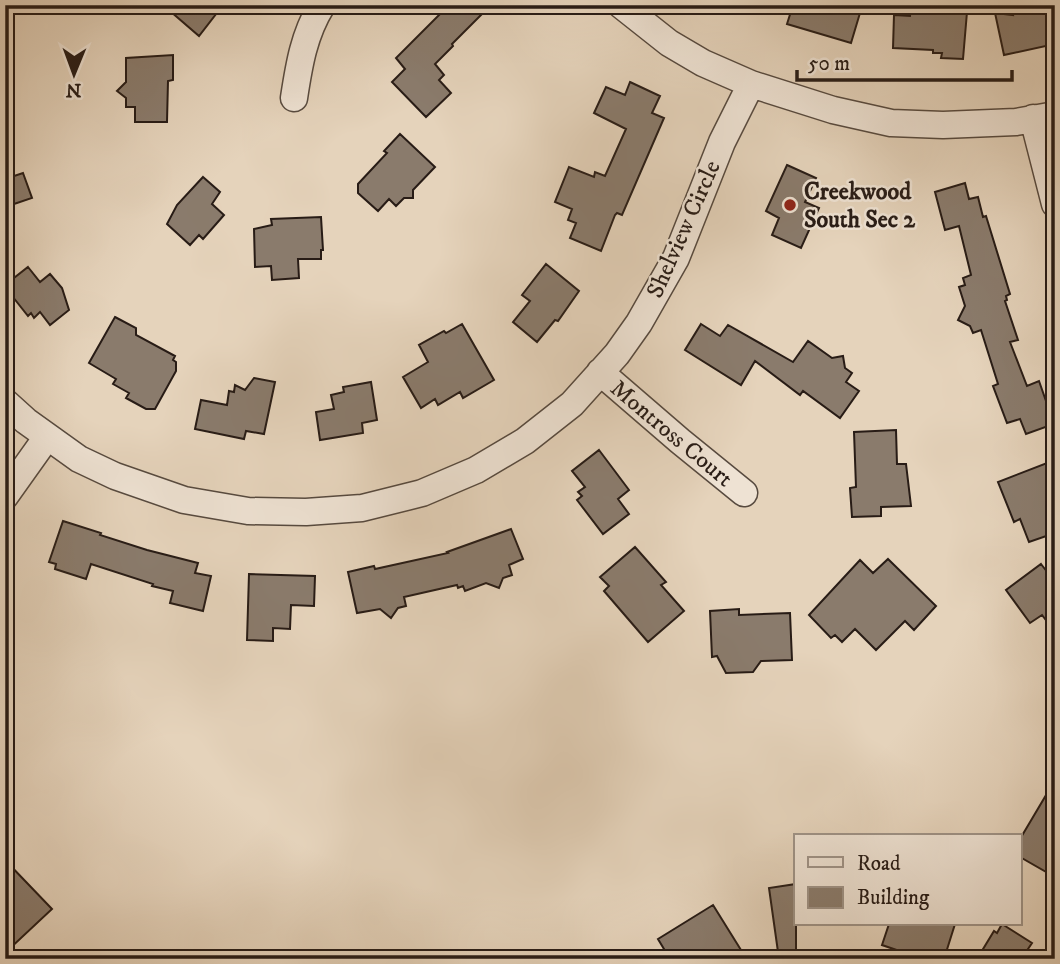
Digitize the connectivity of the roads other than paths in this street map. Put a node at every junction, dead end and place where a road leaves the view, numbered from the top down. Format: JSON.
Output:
{"nodes":[{"id":1,"x":322,"y":5,"type":"edge"},
{"id":2,"x":621,"y":5,"type":"edge"},
{"id":3,"x":751,"y":84,"type":"junction"},
{"id":4,"x":294,"y":98,"type":"dead end"},
{"id":5,"x":1044,"y":117,"type":"edge"},
{"id":6,"x":1055,"y":204,"type":"edge"},
{"id":7,"x":600,"y":372,"type":"junction"},
{"id":8,"x":5,"y":402,"type":"edge"},
{"id":9,"x":47,"y":437,"type":"junction"},
{"id":10,"x":744,"y":493,"type":"dead end"},
{"id":11,"x":5,"y":496,"type":"edge"}],
"edges":[{"from":1,"to":4,"type":"street"},
{"from":2,"to":3,"type":"street"},
{"from":3,"to":5,"type":"street"},
{"from":3,"to":7,"type":"street","name":"Shelview Circle"},
{"from":5,"to":6,"type":"street"},
{"from":7,"to":9,"type":"street","name":"Shelview Circle"},
{"from":7,"to":10,"type":"street","name":"Montross Court"},
{"from":8,"to":9,"type":"street","name":"Shelview Circle"},
{"from":9,"to":11,"type":"street"}]}
